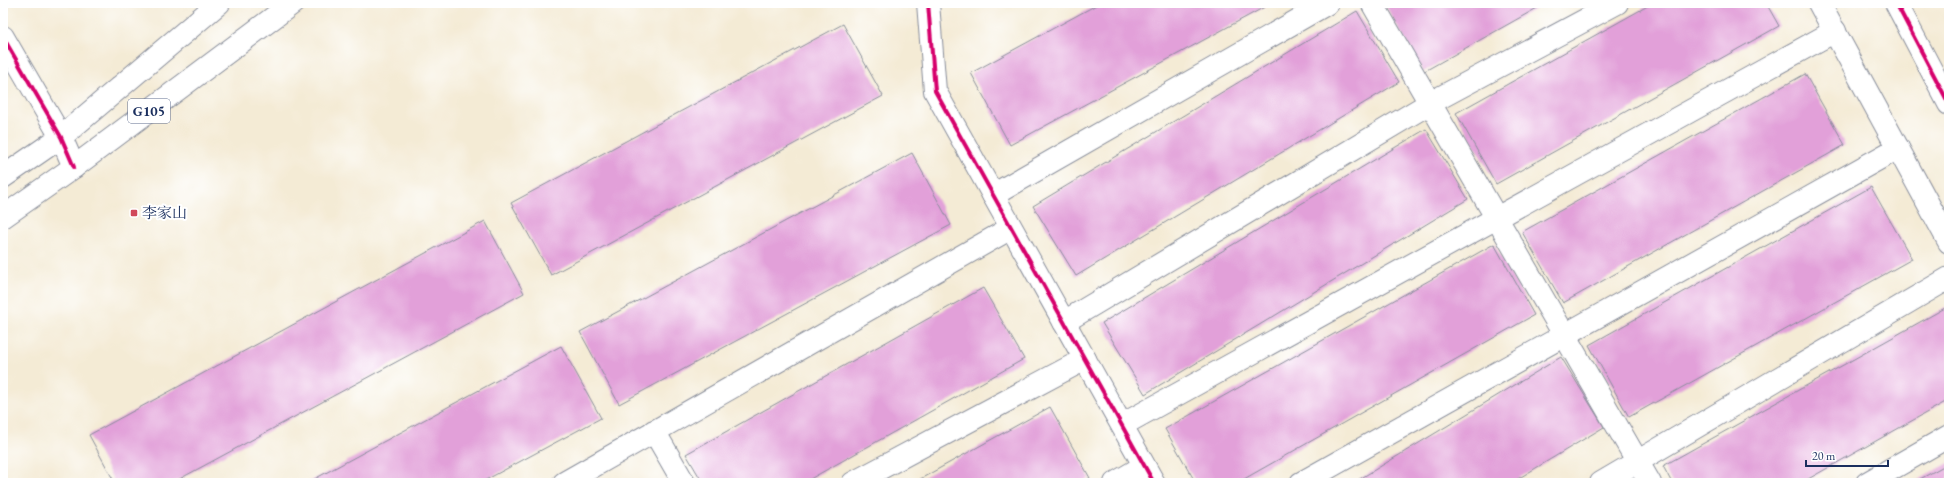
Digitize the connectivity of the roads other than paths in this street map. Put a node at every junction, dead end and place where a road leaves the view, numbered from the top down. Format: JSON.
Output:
{"nodes":[{"id":1,"x":219,"y":3,"type":"edge"},
{"id":2,"x":293,"y":3,"type":"edge"},
{"id":3,"x":928,"y":3,"type":"edge"},
{"id":4,"x":1328,"y":3,"type":"edge"},
{"id":5,"x":1372,"y":3,"type":"edge"},
{"id":6,"x":1617,"y":3,"type":"edge"},
{"id":7,"x":1819,"y":3,"type":"edge"},
{"id":8,"x":1896,"y":3,"type":"edge"},
{"id":9,"x":1835,"y":31,"type":"junction"},
{"id":10,"x":3,"y":37,"type":"edge"},
{"id":11,"x":1430,"y":103,"type":"junction"},
{"id":12,"x":1949,"y":104,"type":"edge"},
{"id":13,"x":61,"y":137,"type":"junction"},
{"id":14,"x":1898,"y":148,"type":"junction"},
{"id":15,"x":74,"y":168,"type":"junction"},
{"id":16,"x":3,"y":177,"type":"edge"},
{"id":17,"x":993,"y":195,"type":"junction"},
{"id":18,"x":3,"y":217,"type":"edge"},
{"id":19,"x":1497,"y":218,"type":"junction"},
{"id":20,"x":1011,"y":228,"type":"junction"},
{"id":21,"x":1949,"y":242,"type":"edge"},
{"id":22,"x":1949,"y":278,"type":"edge"},
{"id":23,"x":1064,"y":322,"type":"junction"},
{"id":24,"x":1564,"y":335,"type":"junction"},
{"id":25,"x":1085,"y":359,"type":"junction"},
{"id":26,"x":1122,"y":425,"type":"junction"},
{"id":27,"x":654,"y":431,"type":"junction"},
{"id":28,"x":1949,"y":436,"type":"edge"},
{"id":29,"x":1638,"y":462,"type":"junction"},
{"id":30,"x":1149,"y":474,"type":"edge"},
{"id":31,"x":564,"y":483,"type":"edge"},
{"id":32,"x":684,"y":483,"type":"edge"},
{"id":33,"x":853,"y":483,"type":"edge"},
{"id":34,"x":1115,"y":483,"type":"edge"},
{"id":35,"x":1301,"y":483,"type":"edge"},
{"id":36,"x":1601,"y":483,"type":"edge"},
{"id":37,"x":1650,"y":483,"type":"edge"},
{"id":38,"x":1867,"y":483,"type":"edge"}],
"edges":[{"from":1,"to":13,"type":"main road","number":"G105"},
{"from":2,"to":15,"type":"main road","number":"G105"},
{"from":3,"to":17,"type":"main road"},
{"from":4,"to":17,"type":"main road"},
{"from":5,"to":11,"type":"main road"},
{"from":6,"to":11,"type":"main road"},
{"from":7,"to":9,"type":"main road"},
{"from":8,"to":12,"type":"main road"},
{"from":9,"to":14,"type":"main road"},
{"from":9,"to":19,"type":"main road"},
{"from":10,"to":13,"type":"main road"},
{"from":11,"to":19,"type":"main road"},
{"from":11,"to":23,"type":"main road"},
{"from":13,"to":15,"type":"main road"},
{"from":13,"to":16,"type":"main road","number":"G105"},
{"from":14,"to":21,"type":"main road"},
{"from":14,"to":24,"type":"main road"},
{"from":15,"to":18,"type":"main road","number":"G105"},
{"from":17,"to":20,"type":"main road"},
{"from":19,"to":24,"type":"main road"},
{"from":19,"to":26,"type":"main road"},
{"from":20,"to":23,"type":"main road"},
{"from":20,"to":27,"type":"main road"},
{"from":22,"to":29,"type":"main road"},
{"from":23,"to":25,"type":"main road"},
{"from":24,"to":29,"type":"main road"},
{"from":24,"to":35,"type":"main road"},
{"from":25,"to":26,"type":"main road"},
{"from":25,"to":33,"type":"main road"},
{"from":26,"to":30,"type":"main road"},
{"from":27,"to":31,"type":"main road"},
{"from":27,"to":32,"type":"main road"},
{"from":28,"to":38,"type":"main road"},
{"from":29,"to":36,"type":"main road"},
{"from":29,"to":37,"type":"main road"},
{"from":30,"to":34,"type":"main road"}]}
